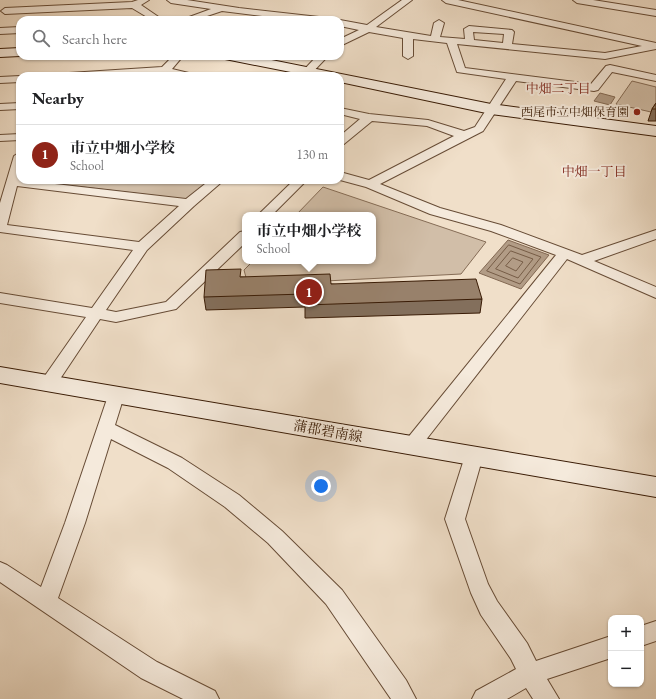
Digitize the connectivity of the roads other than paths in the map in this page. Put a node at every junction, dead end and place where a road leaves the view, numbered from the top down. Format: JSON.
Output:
{"nodes":[{"id":1,"x":9,"y":0,"type":"edge"},
{"id":2,"x":145,"y":0,"type":"edge"},
{"id":3,"x":171,"y":0,"type":"edge"},
{"id":4,"x":408,"y":0,"type":"edge"},
{"id":5,"x":446,"y":0,"type":"edge"},
{"id":6,"x":577,"y":0,"type":"edge"},
{"id":7,"x":473,"y":2,"type":"edge"},
{"id":8,"x":61,"y":4,"type":"edge"},
{"id":9,"x":134,"y":5,"type":"junction"},
{"id":10,"x":223,"y":8,"type":"junction"},
{"id":11,"x":5,"y":11,"type":"junction"},
{"id":12,"x":254,"y":13,"type":"junction"},
{"id":13,"x":656,"y":13,"type":"edge"},
{"id":14,"x":152,"y":16,"type":"edge"},
{"id":15,"x":198,"y":16,"type":"edge"},
{"id":16,"x":243,"y":16,"type":"edge"},
{"id":17,"x":272,"y":16,"type":"edge"},
{"id":18,"x":0,"y":22,"type":"edge"},
{"id":19,"x":439,"y":23,"type":"dead end"},
{"id":20,"x":344,"y":24,"type":"edge"},
{"id":21,"x":369,"y":28,"type":"junction"},
{"id":22,"x":16,"y":30,"type":"edge"},
{"id":23,"x":0,"y":31,"type":"edge"},
{"id":24,"x":408,"y":36,"type":"junction"},
{"id":25,"x":436,"y":38,"type":"junction"},
{"id":26,"x":450,"y":39,"type":"junction"},
{"id":27,"x":344,"y":41,"type":"edge"},
{"id":28,"x":640,"y":50,"type":"junction"},
{"id":29,"x":16,"y":52,"type":"edge"},
{"id":30,"x":0,"y":53,"type":"edge"},
{"id":31,"x":656,"y":55,"type":"edge"},
{"id":32,"x":408,"y":56,"type":"dead end"},
{"id":33,"x":605,"y":56,"type":"junction"},
{"id":34,"x":175,"y":60,"type":"edge"},
{"id":35,"x":257,"y":60,"type":"edge"},
{"id":36,"x":319,"y":60,"type":"edge"},
{"id":37,"x":610,"y":68,"type":"junction"},
{"id":38,"x":165,"y":72,"type":"edge"},
{"id":39,"x":298,"y":72,"type":"edge"},
{"id":40,"x":307,"y":72,"type":"edge"},
{"id":41,"x":513,"y":77,"type":"junction"},
{"id":42,"x":656,"y":78,"type":"edge"},
{"id":43,"x":16,"y":79,"type":"edge"},
{"id":44,"x":344,"y":79,"type":"edge"},
{"id":45,"x":0,"y":80,"type":"edge"},
{"id":46,"x":16,"y":106,"type":"edge"},
{"id":47,"x":0,"y":108,"type":"edge"},
{"id":48,"x":491,"y":109,"type":"junction"},
{"id":49,"x":344,"y":112,"type":"edge"},
{"id":50,"x":369,"y":117,"type":"junction"},
{"id":51,"x":656,"y":131,"type":"edge"},
{"id":52,"x":464,"y":135,"type":"junction"},
{"id":53,"x":16,"y":137,"type":"edge"},
{"id":54,"x":0,"y":138,"type":"edge"},
{"id":55,"x":344,"y":139,"type":"edge"},
{"id":56,"x":16,"y":169,"type":"edge"},
{"id":57,"x":344,"y":177,"type":"edge"},
{"id":58,"x":12,"y":182,"type":"junction"},
{"id":59,"x":16,"y":182,"type":"edge"},
{"id":60,"x":29,"y":184,"type":"edge"},
{"id":61,"x":213,"y":184,"type":"edge"},
{"id":62,"x":298,"y":184,"type":"edge"},
{"id":63,"x":370,"y":184,"type":"junction"},
{"id":64,"x":189,"y":203,"type":"junction"},
{"id":65,"x":268,"y":212,"type":"edge"},
{"id":66,"x":0,"y":226,"type":"edge"},
{"id":67,"x":656,"y":234,"type":"edge"},
{"id":68,"x":242,"y":238,"type":"edge"},
{"id":69,"x":142,"y":247,"type":"junction"},
{"id":70,"x":564,"y":253,"type":"junction"},
{"id":71,"x":583,"y":260,"type":"junction"},
{"id":72,"x":656,"y":293,"type":"edge"},
{"id":73,"x":0,"y":298,"type":"edge"},
{"id":74,"x":97,"y":314,"type":"junction"},
{"id":75,"x":0,"y":375,"type":"edge"},
{"id":76,"x":48,"y":384,"type":"junction"},
{"id":77,"x":116,"y":396,"type":"junction"},
{"id":78,"x":105,"y":428,"type":"junction"},
{"id":79,"x":412,"y":445,"type":"junction"},
{"id":80,"x":474,"y":456,"type":"junction"},
{"id":81,"x":656,"y":487,"type":"edge"},
{"id":82,"x":0,"y":571,"type":"edge"},
{"id":83,"x":46,"y":602,"type":"junction"},
{"id":84,"x":656,"y":631,"type":"edge"},
{"id":85,"x":644,"y":635,"type":"edge"},
{"id":86,"x":608,"y":648,"type":"edge"},
{"id":87,"x":530,"y":674,"type":"junction"},
{"id":88,"x":207,"y":699,"type":"edge"},
{"id":89,"x":404,"y":699,"type":"edge"},
{"id":90,"x":484,"y":699,"type":"edge"},
{"id":91,"x":547,"y":699,"type":"edge"}],
"edges":[{"from":1,"to":11,"type":"street"},
{"from":2,"to":9,"type":"street"},
{"from":3,"to":10,"type":"street"},
{"from":4,"to":21,"type":"street"},
{"from":5,"to":7,"type":"street"},
{"from":6,"to":13,"type":"street"},
{"from":7,"to":28,"type":"street"},
{"from":8,"to":9,"type":"street"},
{"from":8,"to":11,"type":"street"},
{"from":9,"to":14,"type":"street"},
{"from":10,"to":12,"type":"street"},
{"from":10,"to":15,"type":"street"},
{"from":11,"to":18,"type":"street"},
{"from":12,"to":16,"type":"street"},
{"from":12,"to":17,"type":"street"},
{"from":19,"to":25,"type":"street"},
{"from":20,"to":21,"type":"street"},
{"from":21,"to":24,"type":"street"},
{"from":21,"to":27,"type":"street"},
{"from":22,"to":23,"type":"street"},
{"from":24,"to":25,"type":"street"},
{"from":24,"to":32,"type":"street"},
{"from":25,"to":26,"type":"street"},
{"from":26,"to":33,"type":"street"},
{"from":26,"to":41,"type":"street"},
{"from":28,"to":31,"type":"street"},
{"from":28,"to":33,"type":"street"},
{"from":29,"to":30,"type":"street"},
{"from":33,"to":37,"type":"street"},
{"from":34,"to":38,"type":"street"},
{"from":35,"to":39,"type":"street"},
{"from":36,"to":40,"type":"street"},
{"from":37,"to":41,"type":"street"},
{"from":37,"to":42,"type":"street"},
{"from":41,"to":48,"type":"street"},
{"from":43,"to":45,"type":"street"},
{"from":44,"to":48,"type":"street"},
{"from":46,"to":47,"type":"street"},
{"from":48,"to":51,"type":"street"},
{"from":48,"to":52,"type":"street"},
{"from":49,"to":50,"type":"street"},
{"from":50,"to":52,"type":"street"},
{"from":50,"to":55,"type":"street"},
{"from":52,"to":63,"type":"street"},
{"from":53,"to":54,"type":"street"},
{"from":56,"to":58,"type":"street"},
{"from":57,"to":63,"type":"street"},
{"from":58,"to":59,"type":"street"},
{"from":58,"to":66,"type":"street"},
{"from":60,"to":64,"type":"street"},
{"from":61,"to":64,"type":"street"},
{"from":62,"to":65,"type":"street"},
{"from":63,"to":70,"type":"street"},
{"from":64,"to":69,"type":"street"},
{"from":66,"to":69,"type":"street"},
{"from":67,"to":71,"type":"street"},
{"from":68,"to":74,"type":"street"},
{"from":69,"to":74,"type":"street"},
{"from":70,"to":71,"type":"street"},
{"from":70,"to":79,"type":"street"},
{"from":71,"to":72,"type":"street"},
{"from":73,"to":74,"type":"street"},
{"from":74,"to":76,"type":"street"},
{"from":75,"to":76,"type":"street","name":"蒲郡碧南線"},
{"from":76,"to":77,"type":"street","name":"蒲郡碧南線"},
{"from":77,"to":78,"type":"street"},
{"from":77,"to":79,"type":"street","name":"蒲郡碧南線"},
{"from":78,"to":83,"type":"street"},
{"from":78,"to":89,"type":"street"},
{"from":79,"to":80,"type":"street","name":"蒲郡碧南線"},
{"from":80,"to":81,"type":"street","name":"蒲郡碧南線"},
{"from":80,"to":87,"type":"street"},
{"from":82,"to":83,"type":"street"},
{"from":83,"to":88,"type":"street"},
{"from":84,"to":85,"type":"street"},
{"from":86,"to":87,"type":"street"},
{"from":87,"to":90,"type":"street"},
{"from":87,"to":91,"type":"street"}]}
